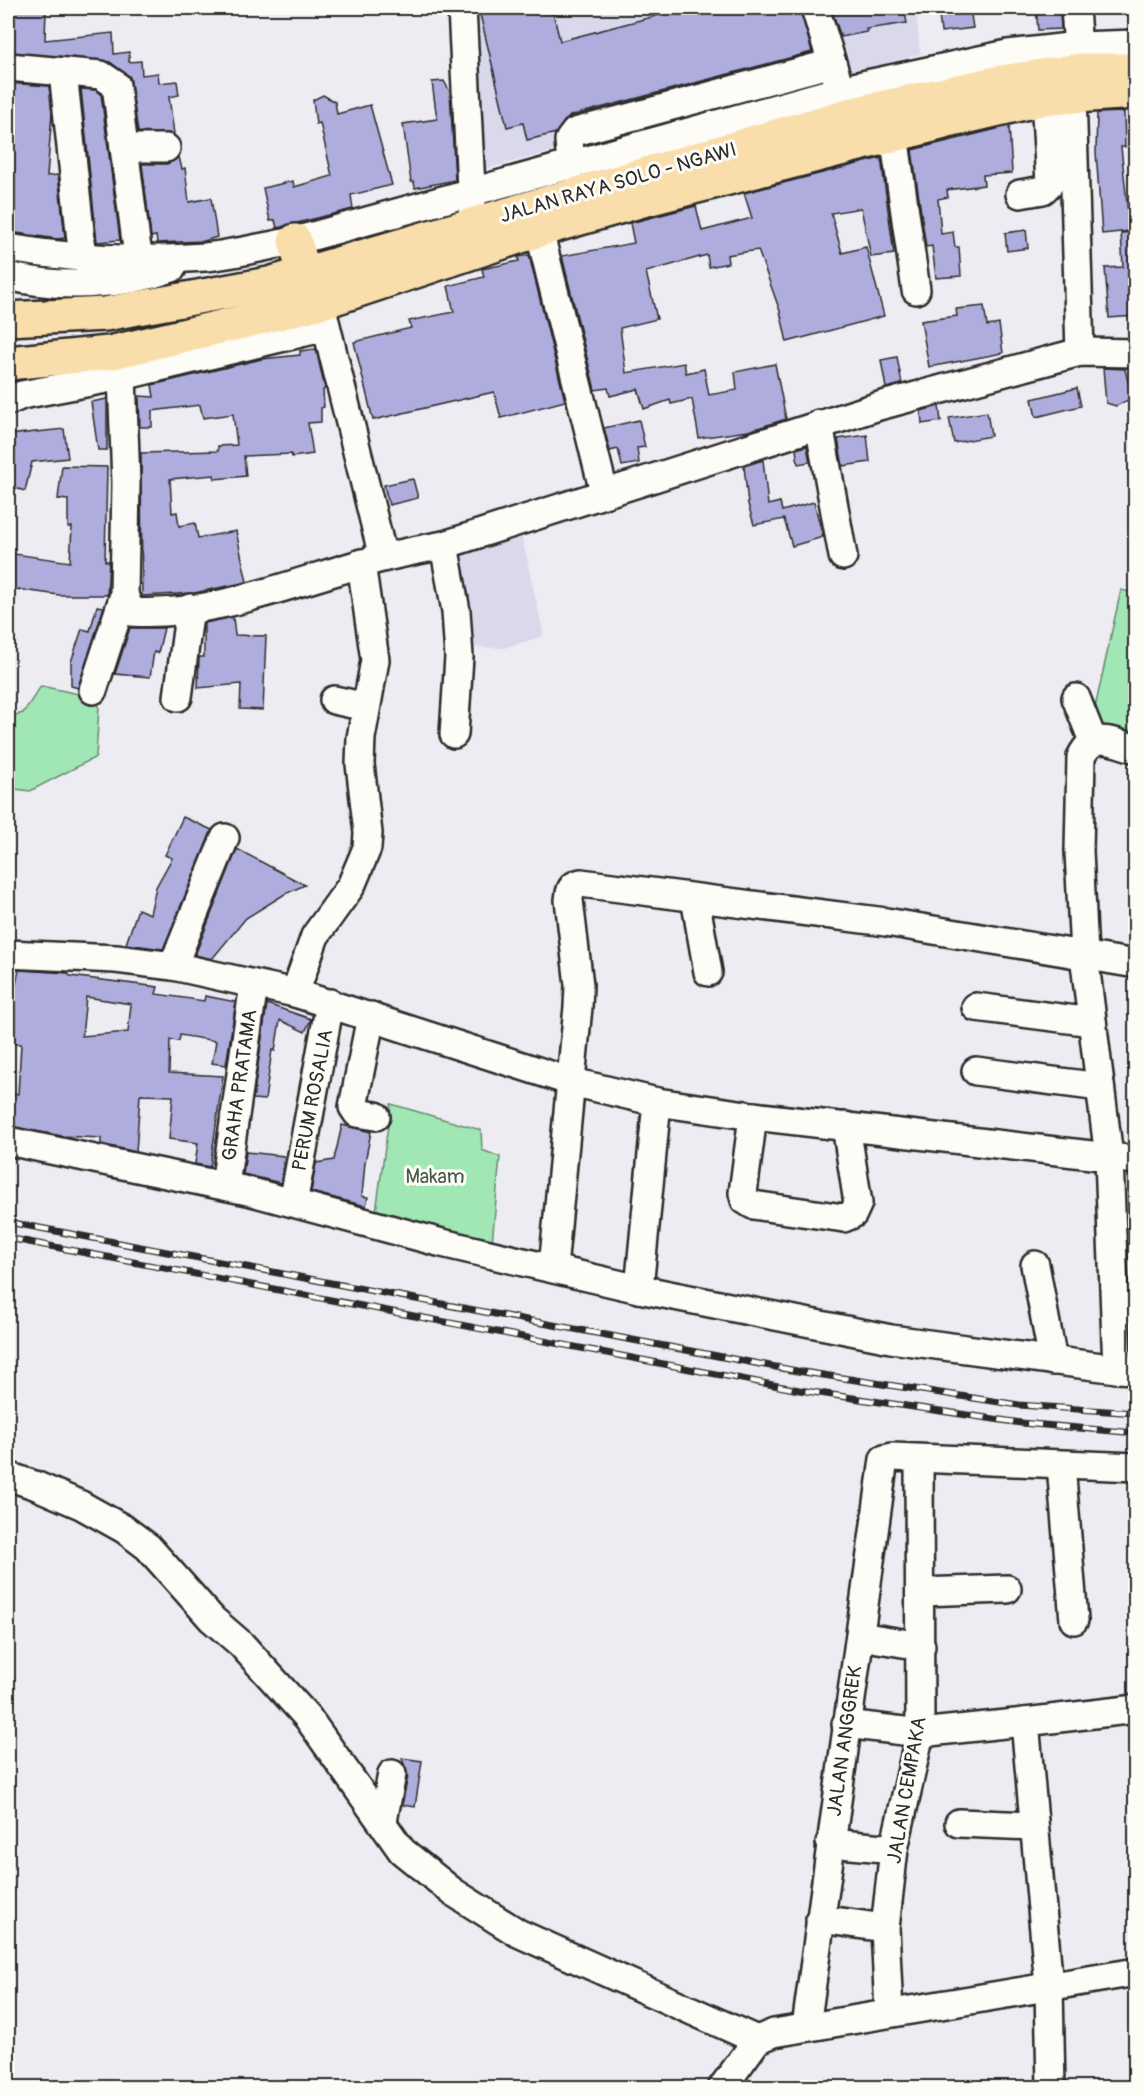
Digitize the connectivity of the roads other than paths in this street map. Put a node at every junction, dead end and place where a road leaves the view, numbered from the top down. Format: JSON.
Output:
{"nodes":[{"id":1,"x":462,"y":8,"type":"edge"},
{"id":2,"x":815,"y":8,"type":"edge"},
{"id":3,"x":1075,"y":8,"type":"edge"},
{"id":4,"x":1136,"y":44,"type":"edge"},
{"id":5,"x":832,"y":63,"type":"junction"},
{"id":6,"x":8,"y":67,"type":"edge"},
{"id":7,"x":1136,"y":70,"type":"edge"},
{"id":8,"x":63,"y":72,"type":"junction"},
{"id":9,"x":1069,"y":77,"type":"junction"},
{"id":10,"x":1136,"y":92,"type":"edge"},
{"id":11,"x":844,"y":103,"type":"junction"},
{"id":12,"x":748,"y":130,"type":"junction"},
{"id":13,"x":894,"y":135,"type":"junction"},
{"id":14,"x":124,"y":148,"type":"junction"},
{"id":15,"x":166,"y":148,"type":"dead end"},
{"id":16,"x":571,"y":166,"type":"junction"},
{"id":17,"x":471,"y":191,"type":"junction"},
{"id":18,"x":1020,"y":194,"type":"dead end"},
{"id":19,"x":472,"y":225,"type":"junction"},
{"id":20,"x":539,"y":230,"type":"junction"},
{"id":21,"x":295,"y":241,"type":"junction"},
{"id":22,"x":8,"y":248,"type":"edge"},
{"id":23,"x":205,"y":257,"type":"junction"},
{"id":24,"x":143,"y":258,"type":"junction"},
{"id":25,"x":83,"y":259,"type":"junction"},
{"id":26,"x":304,"y":273,"type":"junction"},
{"id":27,"x":15,"y":278,"type":"edge"},
{"id":28,"x":916,"y":290,"type":"dead end"},
{"id":29,"x":323,"y":315,"type":"junction"},
{"id":30,"x":8,"y":319,"type":"edge"},
{"id":31,"x":1080,"y":352,"type":"junction"},
{"id":32,"x":1136,"y":353,"type":"edge"},
{"id":33,"x":8,"y":363,"type":"edge"},
{"id":34,"x":116,"y":365,"type":"junction"},
{"id":35,"x":10,"y":397,"type":"edge"},
{"id":36,"x":819,"y":424,"type":"junction"},
{"id":37,"x":604,"y":492,"type":"junction"},
{"id":38,"x":444,"y":545,"type":"junction"},
{"id":39,"x":843,"y":556,"type":"dead end"},
{"id":40,"x":372,"y":560,"type":"junction"},
{"id":41,"x":124,"y":595,"type":"junction"},
{"id":42,"x":190,"y":608,"type":"junction"},
{"id":43,"x":93,"y":690,"type":"dead end"},
{"id":44,"x":178,"y":697,"type":"dead end"},
{"id":45,"x":1076,"y":698,"type":"dead end"},
{"id":46,"x":334,"y":700,"type":"dead end"},
{"id":47,"x":366,"y":707,"type":"junction"},
{"id":48,"x":454,"y":734,"type":"dead end"},
{"id":49,"x":1093,"y":741,"type":"junction"},
{"id":50,"x":1136,"y":749,"type":"edge"},
{"id":51,"x":225,"y":838,"type":"dead end"},
{"id":52,"x":694,"y":898,"type":"junction"},
{"id":53,"x":8,"y":954,"type":"edge"},
{"id":54,"x":1084,"y":955,"type":"junction"},
{"id":55,"x":1136,"y":964,"type":"edge"},
{"id":56,"x":172,"y":966,"type":"junction"},
{"id":57,"x":708,"y":972,"type":"dead end"},
{"id":58,"x":254,"y":984,"type":"junction"},
{"id":59,"x":295,"y":993,"type":"junction"},
{"id":60,"x":330,"y":1003,"type":"junction"},
{"id":61,"x":976,"y":1007,"type":"dead end"},
{"id":62,"x":370,"y":1016,"type":"junction"},
{"id":63,"x":1092,"y":1022,"type":"junction"},
{"id":64,"x":976,"y":1071,"type":"dead end"},
{"id":65,"x":572,"y":1082,"type":"junction"},
{"id":66,"x":1100,"y":1087,"type":"junction"},
{"id":67,"x":657,"y":1102,"type":"junction"},
{"id":68,"x":376,"y":1116,"type":"dead end"},
{"id":69,"x":753,"y":1116,"type":"junction"},
{"id":70,"x":846,"y":1126,"type":"junction"},
{"id":71,"x":8,"y":1141,"type":"edge"},
{"id":72,"x":1109,"y":1157,"type":"junction"},
{"id":73,"x":1136,"y":1160,"type":"edge"},
{"id":74,"x":225,"y":1185,"type":"junction"},
{"id":75,"x":294,"y":1198,"type":"dead end"},
{"id":76,"x":1035,"y":1265,"type":"dead end"},
{"id":77,"x":553,"y":1268,"type":"junction"},
{"id":78,"x":639,"y":1289,"type":"junction"},
{"id":79,"x":1053,"y":1361,"type":"junction"},
{"id":80,"x":1126,"y":1370,"type":"edge"},
{"id":81,"x":919,"y":1459,"type":"junction"},
{"id":82,"x":1061,"y":1466,"type":"junction"},
{"id":83,"x":1136,"y":1467,"type":"edge"},
{"id":84,"x":8,"y":1476,"type":"edge"},
{"id":85,"x":1007,"y":1589,"type":"dead end"},
{"id":86,"x":921,"y":1592,"type":"junction"},
{"id":87,"x":1074,"y":1620,"type":"dead end"},
{"id":88,"x":860,"y":1636,"type":"junction"},
{"id":89,"x":921,"y":1646,"type":"junction"},
{"id":90,"x":1136,"y":1709,"type":"edge"},
{"id":91,"x":1024,"y":1722,"type":"junction"},
{"id":92,"x":846,"y":1724,"type":"junction"},
{"id":93,"x":920,"y":1733,"type":"junction"},
{"id":94,"x":392,"y":1774,"type":"dead end"},
{"id":95,"x":383,"y":1821,"type":"junction"},
{"id":96,"x":959,"y":1823,"type":"dead end"},
{"id":97,"x":1033,"y":1826,"type":"junction"},
{"id":98,"x":830,"y":1843,"type":"junction"},
{"id":99,"x":894,"y":1849,"type":"junction"},
{"id":100,"x":820,"y":1919,"type":"junction"},
{"id":101,"x":885,"y":1928,"type":"junction"},
{"id":102,"x":1136,"y":1972,"type":"edge"},
{"id":103,"x":1049,"y":1986,"type":"junction"},
{"id":104,"x":889,"y":2013,"type":"junction"},
{"id":105,"x":806,"y":2027,"type":"junction"},
{"id":106,"x":757,"y":2040,"type":"junction"},
{"id":107,"x":723,"y":2088,"type":"edge"},
{"id":108,"x":1051,"y":2088,"type":"edge"}],
"edges":[{"from":1,"to":17,"type":"street"},
{"from":2,"to":5,"type":"street"},
{"from":3,"to":9,"type":"street"},
{"from":4,"to":9,"type":"street"},
{"from":5,"to":11,"type":"street"},
{"from":5,"to":16,"type":"street"},
{"from":6,"to":8,"type":"street"},
{"from":7,"to":9,"type":"highway","name":"JALAN RAYA SOLO - NGAWI"},
{"from":8,"to":14,"type":"street"},
{"from":8,"to":25,"type":"street"},
{"from":9,"to":10,"type":"highway","name":"JALAN RAYA SOLO - NGAWI"},
{"from":9,"to":11,"type":"highway","name":"JALAN RAYA SOLO - NGAWI"},
{"from":9,"to":13,"type":"highway","name":"JALAN RAYA SOLO - NGAWI"},
{"from":9,"to":18,"type":"street"},
{"from":9,"to":31,"type":"street"},
{"from":11,"to":12,"type":"highway","name":"JALAN RAYA SOLO - NGAWI"},
{"from":12,"to":16,"type":"street"},
{"from":12,"to":19,"type":"highway","name":"JALAN RAYA SOLO - NGAWI"},
{"from":13,"to":20,"type":"highway","name":"JALAN RAYA SOLO - NGAWI"},
{"from":13,"to":28,"type":"street"},
{"from":14,"to":15,"type":"street"},
{"from":14,"to":24,"type":"street"},
{"from":16,"to":17,"type":"street"},
{"from":17,"to":19,"type":"street"},
{"from":17,"to":21,"type":"street"},
{"from":19,"to":26,"type":"highway","name":"JALAN RAYA SOLO - NGAWI"},
{"from":20,"to":29,"type":"highway","name":"JALAN RAYA SOLO - NGAWI"},
{"from":20,"to":37,"type":"street"},
{"from":21,"to":23,"type":"street"},
{"from":21,"to":26,"type":"highway"},
{"from":22,"to":25,"type":"street"},
{"from":23,"to":24,"type":"street"},
{"from":23,"to":27,"type":"street"},
{"from":24,"to":25,"type":"street"},
{"from":26,"to":30,"type":"highway","name":"JALAN RAYA SOLO - NGAWI"},
{"from":29,"to":34,"type":"highway","name":"JALAN RAYA SOLO - NGAWI"},
{"from":29,"to":40,"type":"street"},
{"from":31,"to":32,"type":"street"},
{"from":31,"to":36,"type":"street"},
{"from":33,"to":34,"type":"highway","name":"JALAN RAYA SOLO - NGAWI"},
{"from":34,"to":35,"type":"street"},
{"from":34,"to":41,"type":"street"},
{"from":36,"to":37,"type":"street"},
{"from":36,"to":39,"type":"street"},
{"from":37,"to":38,"type":"street"},
{"from":38,"to":40,"type":"street"},
{"from":38,"to":48,"type":"street"},
{"from":40,"to":42,"type":"street"},
{"from":40,"to":47,"type":"street"},
{"from":41,"to":42,"type":"street"},
{"from":41,"to":43,"type":"street"},
{"from":42,"to":44,"type":"street"},
{"from":45,"to":49,"type":"street"},
{"from":46,"to":47,"type":"street"},
{"from":47,"to":59,"type":"street"},
{"from":49,"to":50,"type":"street"},
{"from":49,"to":54,"type":"street"},
{"from":51,"to":56,"type":"street"},
{"from":52,"to":54,"type":"street"},
{"from":52,"to":57,"type":"street"},
{"from":52,"to":65,"type":"street"},
{"from":53,"to":56,"type":"street"},
{"from":54,"to":55,"type":"street"},
{"from":54,"to":63,"type":"street"},
{"from":56,"to":58,"type":"street"},
{"from":58,"to":59,"type":"street"},
{"from":58,"to":74,"type":"street","name":"GRAHA PRATAMA"},
{"from":59,"to":60,"type":"street"},
{"from":60,"to":62,"type":"street"},
{"from":60,"to":75,"type":"street","name":"PERUM ROSALIA"},
{"from":61,"to":63,"type":"street"},
{"from":62,"to":65,"type":"street"},
{"from":62,"to":68,"type":"street"},
{"from":63,"to":66,"type":"street"},
{"from":64,"to":66,"type":"street"},
{"from":65,"to":67,"type":"street"},
{"from":65,"to":77,"type":"street"},
{"from":66,"to":72,"type":"street"},
{"from":67,"to":69,"type":"street"},
{"from":67,"to":78,"type":"street"},
{"from":69,"to":70,"type":"street"},
{"from":69,"to":70,"type":"street"},
{"from":70,"to":72,"type":"street"},
{"from":71,"to":74,"type":"street"},
{"from":72,"to":73,"type":"street"},
{"from":72,"to":80,"type":"street"},
{"from":74,"to":77,"type":"street"},
{"from":76,"to":79,"type":"street"},
{"from":77,"to":78,"type":"street"},
{"from":78,"to":79,"type":"street"},
{"from":79,"to":80,"type":"street"},
{"from":81,"to":82,"type":"street"},
{"from":81,"to":86,"type":"street","name":"JALAN CEMPAKA"},
{"from":81,"to":88,"type":"street","name":"JALAN ANGGREK"},
{"from":82,"to":83,"type":"street"},
{"from":82,"to":87,"type":"street"},
{"from":84,"to":95,"type":"street"},
{"from":85,"to":86,"type":"street"},
{"from":86,"to":89,"type":"street","name":"JALAN CEMPAKA"},
{"from":88,"to":89,"type":"street"},
{"from":88,"to":92,"type":"street","name":"JALAN ANGGREK"},
{"from":89,"to":93,"type":"street","name":"JALAN CEMPAKA"},
{"from":90,"to":91,"type":"street"},
{"from":91,"to":93,"type":"street"},
{"from":91,"to":97,"type":"street"},
{"from":92,"to":93,"type":"street"},
{"from":92,"to":98,"type":"street","name":"JALAN ANGGREK"},
{"from":93,"to":99,"type":"street","name":"JALAN CEMPAKA"},
{"from":94,"to":95,"type":"street"},
{"from":95,"to":106,"type":"street"},
{"from":96,"to":97,"type":"street"},
{"from":97,"to":103,"type":"street"},
{"from":98,"to":99,"type":"street"},
{"from":98,"to":100,"type":"street","name":"JALAN ANGGREK"},
{"from":99,"to":101,"type":"street","name":"JALAN CEMPAKA"},
{"from":100,"to":101,"type":"street"},
{"from":100,"to":105,"type":"street","name":"JALAN ANGGREK"},
{"from":101,"to":104,"type":"street","name":"JALAN CEMPAKA"},
{"from":102,"to":103,"type":"street"},
{"from":103,"to":104,"type":"street"},
{"from":103,"to":108,"type":"street"},
{"from":104,"to":105,"type":"street"},
{"from":105,"to":106,"type":"street"},
{"from":106,"to":107,"type":"street"}]}
